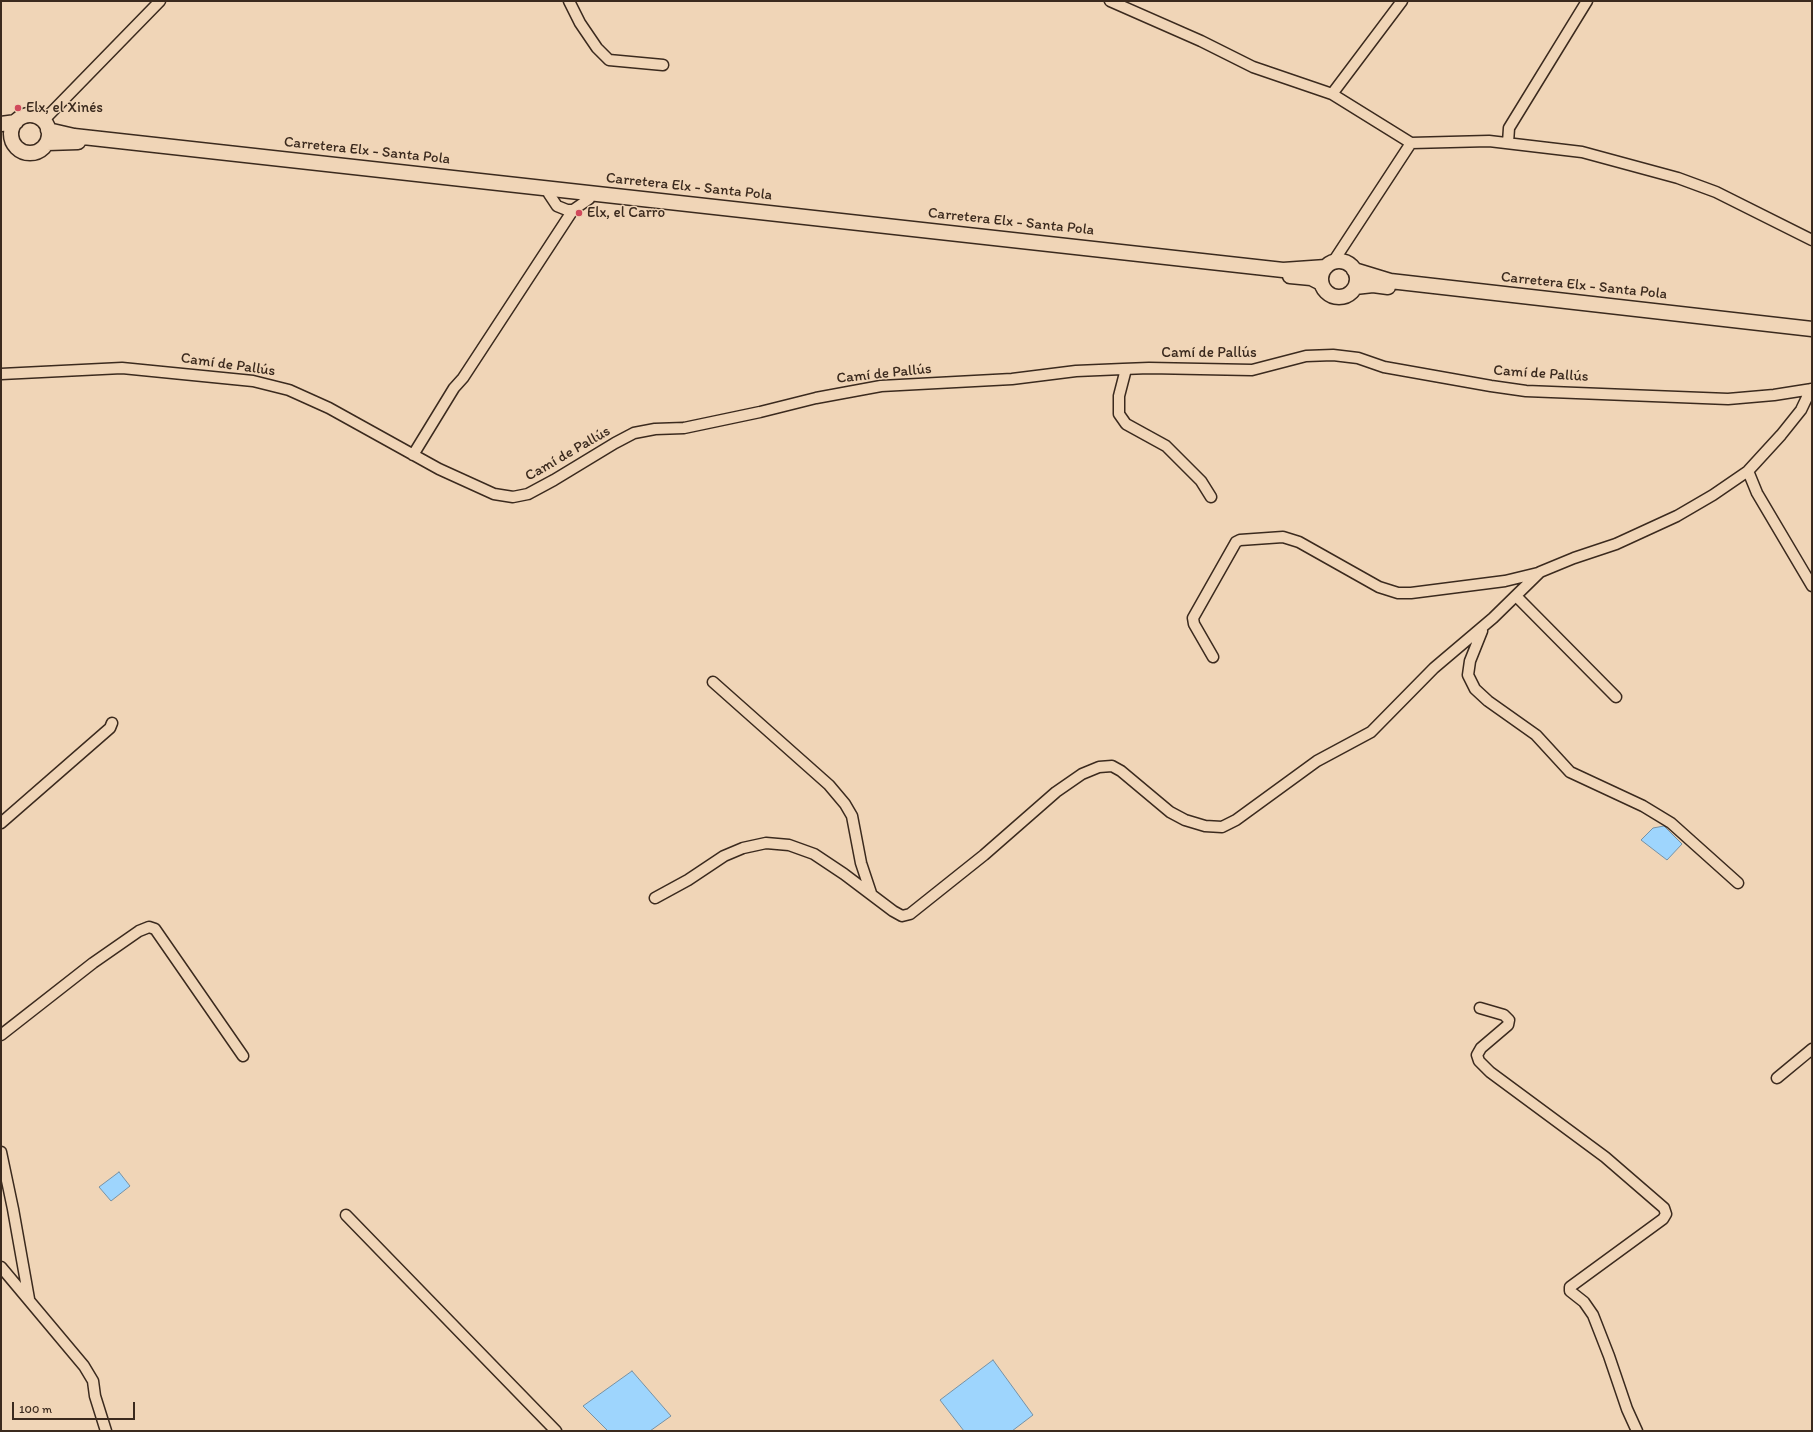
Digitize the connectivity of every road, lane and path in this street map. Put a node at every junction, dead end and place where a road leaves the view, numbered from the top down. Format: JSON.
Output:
{"nodes":[{"id":1,"x":160,"y":1,"type":"edge"},
{"id":2,"x":569,"y":1,"type":"edge"},
{"id":3,"x":1110,"y":1,"type":"edge"},
{"id":4,"x":1402,"y":1,"type":"edge"},
{"id":5,"x":1587,"y":1,"type":"edge"},
{"id":6,"x":663,"y":65,"type":"dead end"},
{"id":7,"x":1332,"y":94,"type":"junction"},
{"id":8,"x":16,"y":122,"type":"junction"},
{"id":9,"x":1,"y":124,"type":"edge"},
{"id":10,"x":46,"y":131,"type":"junction"},
{"id":11,"x":7,"y":140,"type":"edge"},
{"id":12,"x":1411,"y":143,"type":"junction"},
{"id":13,"x":1508,"y":144,"type":"junction"},
{"id":14,"x":549,"y":194,"type":"junction"},
{"id":15,"x":589,"y":199,"type":"junction"},
{"id":16,"x":573,"y":210,"type":"junction"},
{"id":17,"x":1812,"y":240,"type":"edge"},
{"id":18,"x":1340,"y":263,"type":"junction"},
{"id":19,"x":1321,"y":282,"type":"junction"},
{"id":20,"x":1355,"y":287,"type":"junction"},
{"id":21,"x":1812,"y":329,"type":"edge"},
{"id":22,"x":1812,"y":336,"type":"edge"},
{"id":23,"x":1126,"y":368,"type":"junction"},
{"id":24,"x":1,"y":374,"type":"edge"},
{"id":25,"x":1811,"y":389,"type":"edge"},
{"id":26,"x":413,"y":455,"type":"junction"},
{"id":27,"x":1748,"y":471,"type":"junction"},
{"id":28,"x":1211,"y":497,"type":"dead end"},
{"id":29,"x":1540,"y":572,"type":"junction"},
{"id":30,"x":1812,"y":586,"type":"edge"},
{"id":31,"x":1516,"y":596,"type":"junction"},
{"id":32,"x":1485,"y":625,"type":"junction"},
{"id":33,"x":1213,"y":657,"type":"dead end"},
{"id":34,"x":713,"y":682,"type":"dead end"},
{"id":35,"x":1616,"y":697,"type":"dead end"},
{"id":36,"x":112,"y":723,"type":"dead end"},
{"id":37,"x":1,"y":823,"type":"edge"},
{"id":38,"x":1738,"y":883,"type":"dead end"},
{"id":39,"x":872,"y":895,"type":"junction"},
{"id":40,"x":655,"y":898,"type":"dead end"},
{"id":41,"x":1480,"y":1008,"type":"dead end"},
{"id":42,"x":1,"y":1035,"type":"edge"},
{"id":43,"x":1812,"y":1049,"type":"edge"},
{"id":44,"x":243,"y":1056,"type":"dead end"},
{"id":45,"x":1777,"y":1078,"type":"dead end"},
{"id":46,"x":1,"y":1152,"type":"edge"},
{"id":47,"x":346,"y":1215,"type":"dead end"},
{"id":48,"x":1,"y":1267,"type":"edge"},
{"id":49,"x":29,"y":1299,"type":"junction"},
{"id":50,"x":106,"y":1431,"type":"edge"},
{"id":51,"x":556,"y":1431,"type":"edge"},
{"id":52,"x":1637,"y":1431,"type":"edge"}],
"edges":[{"from":1,"to":10,"type":"street"},
{"from":2,"to":6,"type":"street"},
{"from":3,"to":7,"type":"street"},
{"from":4,"to":7,"type":"street"},
{"from":5,"to":13,"type":"street"},
{"from":7,"to":12,"type":"street"},
{"from":8,"to":9,"type":"main road"},
{"from":8,"to":10,"type":"main road"},
{"from":8,"to":11,"type":"main road"},
{"from":10,"to":11,"type":"main road"},
{"from":10,"to":14,"type":"main road","name":"Carretera Elx - Santa Pola"},
{"from":10,"to":18,"type":"main road","name":"Carretera Elx - Santa Pola"},
{"from":12,"to":13,"type":"street"},
{"from":12,"to":18,"type":"street"},
{"from":13,"to":17,"type":"street"},
{"from":14,"to":15,"type":"main road","name":"Carretera Elx - Santa Pola"},
{"from":14,"to":16,"type":"street"},
{"from":15,"to":16,"type":"street"},
{"from":15,"to":19,"type":"main road","name":"Carretera Elx - Santa Pola"},
{"from":16,"to":26,"type":"street"},
{"from":18,"to":19,"type":"main road"},
{"from":18,"to":20,"type":"main road"},
{"from":18,"to":21,"type":"main road","name":"Carretera Elx - Santa Pola"},
{"from":19,"to":20,"type":"main road"},
{"from":20,"to":22,"type":"main road","name":"Carretera Elx - Santa Pola"},
{"from":23,"to":25,"type":"street","name":"Camí de Pallús"},
{"from":23,"to":26,"type":"street","name":"Camí de Pallús"},
{"from":23,"to":28,"type":"street"},
{"from":24,"to":26,"type":"street","name":"Camí de Pallús"},
{"from":25,"to":27,"type":"street"},
{"from":27,"to":29,"type":"street"},
{"from":27,"to":30,"type":"street"},
{"from":29,"to":31,"type":"street"},
{"from":29,"to":33,"type":"street"},
{"from":31,"to":32,"type":"street"},
{"from":31,"to":35,"type":"street"},
{"from":32,"to":38,"type":"street"},
{"from":32,"to":39,"type":"street"},
{"from":34,"to":39,"type":"street"},
{"from":36,"to":37,"type":"street"},
{"from":39,"to":40,"type":"street"},
{"from":41,"to":52,"type":"street"},
{"from":42,"to":44,"type":"street"},
{"from":43,"to":45,"type":"street"},
{"from":46,"to":49,"type":"street"},
{"from":47,"to":51,"type":"street"},
{"from":48,"to":49,"type":"street"},
{"from":49,"to":50,"type":"street"}]}
